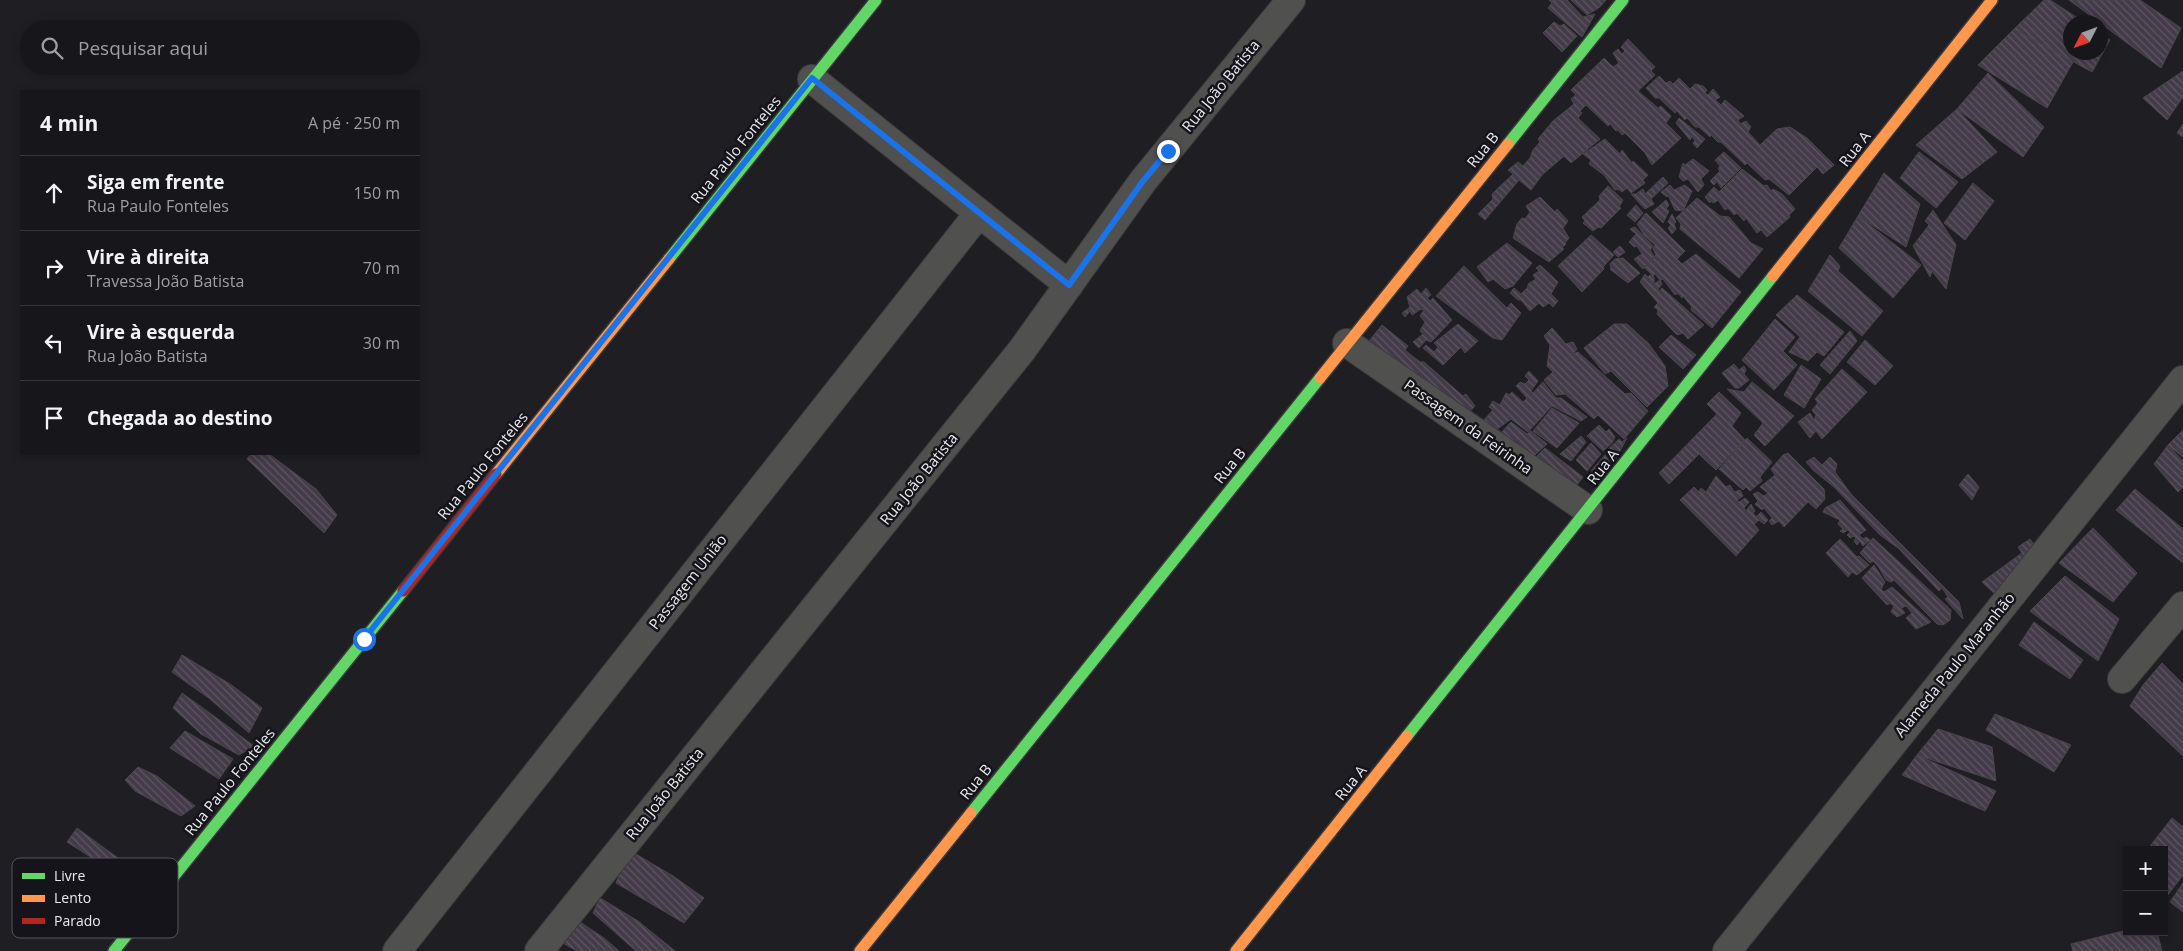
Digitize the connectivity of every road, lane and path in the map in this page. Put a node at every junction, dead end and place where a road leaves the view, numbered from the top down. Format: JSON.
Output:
{"nodes":[{"id":1,"x":876,"y":0,"type":"edge"},
{"id":2,"x":1291,"y":0,"type":"edge"},
{"id":3,"x":1623,"y":0,"type":"edge"},
{"id":4,"x":1992,"y":0,"type":"edge"},
{"id":5,"x":812,"y":78,"type":"junction"},
{"id":6,"x":979,"y":213,"type":"junction"},
{"id":7,"x":1069,"y":285,"type":"junction"},
{"id":8,"x":1347,"y":343,"type":"junction"},
{"id":9,"x":2182,"y":385,"type":"edge"},
{"id":10,"x":1588,"y":510,"type":"junction"},
{"id":11,"x":2183,"y":606,"type":"edge"},
{"id":12,"x":2122,"y":679,"type":"dead end"},
{"id":13,"x":178,"y":871,"type":"edge"},
{"id":14,"x":124,"y":938,"type":"edge"},
{"id":15,"x":114,"y":951,"type":"edge"},
{"id":16,"x":397,"y":951,"type":"edge"},
{"id":17,"x":539,"y":951,"type":"edge"},
{"id":18,"x":860,"y":951,"type":"edge"},
{"id":19,"x":1236,"y":951,"type":"edge"},
{"id":20,"x":1728,"y":951,"type":"edge"}],
"edges":[{"from":1,"to":5,"type":"street","name":"Rua Paulo Fonteles"},
{"from":2,"to":7,"type":"street","name":"Rua João Batista"},
{"from":3,"to":8,"type":"street","name":"Rua B"},
{"from":4,"to":10,"type":"street","name":"Rua A"},
{"from":5,"to":6,"type":"street"},
{"from":5,"to":13,"type":"street","name":"Rua Paulo Fonteles"},
{"from":6,"to":7,"type":"street"},
{"from":6,"to":16,"type":"street","name":"Passagem União"},
{"from":7,"to":17,"type":"street","name":"Rua João Batista"},
{"from":8,"to":10,"type":"street","name":"Passagem da Feirinha"},
{"from":8,"to":18,"type":"street","name":"Rua B"},
{"from":9,"to":20,"type":"street","name":"Alameda Paulo Maranhão"},
{"from":10,"to":19,"type":"street","name":"Rua A"},
{"from":11,"to":12,"type":"street"},
{"from":14,"to":15,"type":"street","name":"Rua Paulo Fonteles"}]}
